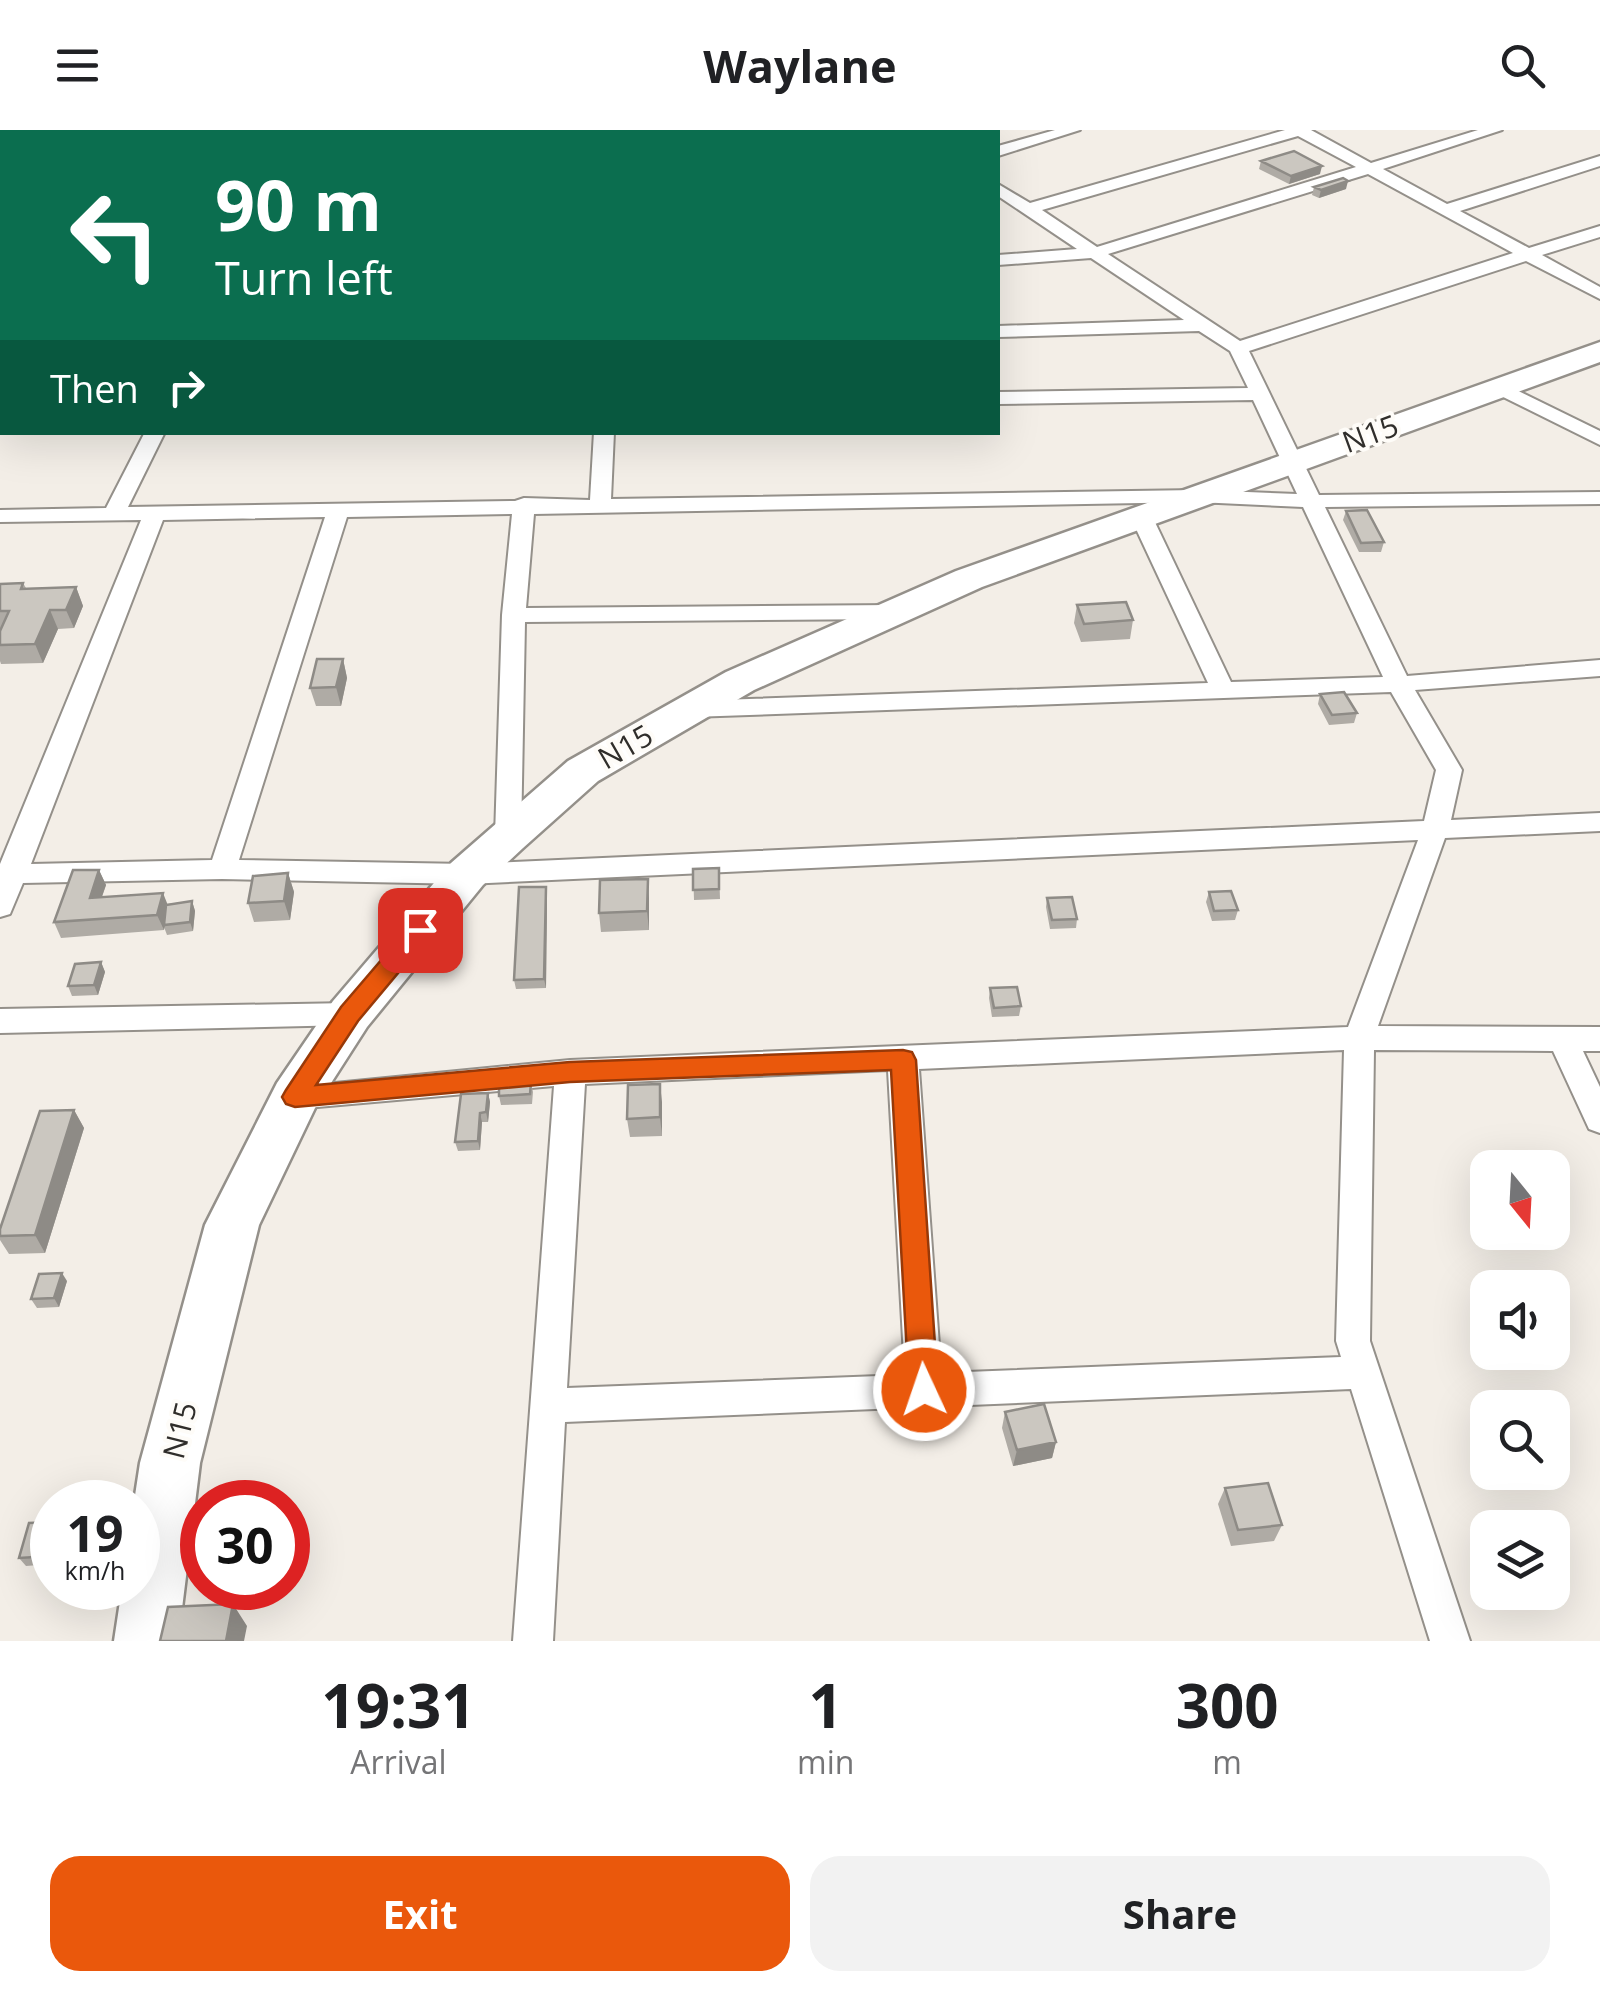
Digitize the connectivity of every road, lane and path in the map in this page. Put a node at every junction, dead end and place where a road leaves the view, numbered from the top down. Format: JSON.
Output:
{"nodes":[{"id":1,"x":1072,"y":130,"type":"edge"},
{"id":2,"x":1300,"y":130,"type":"edge"},
{"id":3,"x":1494,"y":130,"type":"edge"},
{"id":4,"x":1044,"y":133,"type":"edge"},
{"id":5,"x":1000,"y":150,"type":"edge"},
{"id":6,"x":1600,"y":160,"type":"edge"},
{"id":7,"x":1372,"y":168,"type":"junction"},
{"id":8,"x":1000,"y":190,"type":"edge"},
{"id":9,"x":1028,"y":209,"type":"junction"},
{"id":10,"x":1448,"y":209,"type":"junction"},
{"id":11,"x":1600,"y":231,"type":"edge"},
{"id":12,"x":1094,"y":253,"type":"junction"},
{"id":13,"x":1525,"y":255,"type":"junction"},
{"id":14,"x":1000,"y":260,"type":"edge"},
{"id":15,"x":1600,"y":294,"type":"edge"},
{"id":16,"x":1204,"y":325,"type":"junction"},
{"id":17,"x":1000,"y":332,"type":"edge"},
{"id":18,"x":1238,"y":348,"type":"junction"},
{"id":19,"x":1600,"y":350,"type":"edge"},
{"id":20,"x":1498,"y":387,"type":"junction"},
{"id":21,"x":1261,"y":394,"type":"junction"},
{"id":22,"x":1000,"y":398,"type":"edge"},
{"id":23,"x":153,"y":435,"type":"edge"},
{"id":24,"x":604,"y":435,"type":"edge"},
{"id":25,"x":1600,"y":440,"type":"edge"},
{"id":26,"x":1293,"y":460,"type":"junction"},
{"id":27,"x":1197,"y":496,"type":"junction"},
{"id":28,"x":1600,"y":498,"type":"edge"},
{"id":29,"x":1312,"y":500,"type":"junction"},
{"id":30,"x":600,"y":503,"type":"junction"},
{"id":31,"x":524,"y":504,"type":"junction"},
{"id":32,"x":339,"y":508,"type":"junction"},
{"id":33,"x":156,"y":512,"type":"junction"},
{"id":34,"x":114,"y":513,"type":"junction"},
{"id":35,"x":0,"y":516,"type":"edge"},
{"id":36,"x":1141,"y":516,"type":"junction"},
{"id":37,"x":896,"y":612,"type":"junction"},
{"id":38,"x":514,"y":615,"type":"junction"},
{"id":39,"x":1600,"y":668,"type":"edge"},
{"id":40,"x":1399,"y":684,"type":"junction"},
{"id":41,"x":1223,"y":690,"type":"junction"},
{"id":42,"x":691,"y":708,"type":"junction"},
{"id":43,"x":1600,"y":822,"type":"edge"},
{"id":44,"x":1436,"y":827,"type":"junction"},
{"id":45,"x":508,"y":837,"type":"junction"},
{"id":46,"x":222,"y":869,"type":"junction"},
{"id":47,"x":7,"y":874,"type":"edge"},
{"id":48,"x":467,"y":874,"type":"junction"},
{"id":49,"x":0,"y":907,"type":"edge"},
{"id":50,"x":350,"y":1014,"type":"junction"},
{"id":51,"x":0,"y":1021,"type":"edge"},
{"id":52,"x":1359,"y":1038,"type":"junction"},
{"id":53,"x":1600,"y":1039,"type":"edge"},
{"id":54,"x":1563,"y":1040,"type":"junction"},
{"id":55,"x":903,"y":1060,"type":"junction"},
{"id":56,"x":570,"y":1072,"type":"junction"},
{"id":57,"x":295,"y":1097,"type":"junction"},
{"id":58,"x":1600,"y":1120,"type":"edge"},
{"id":59,"x":1366,"y":1372,"type":"junction"},
{"id":60,"x":924,"y":1390,"type":"junction"},
{"id":61,"x":548,"y":1406,"type":"junction"},
{"id":62,"x":146,"y":1641,"type":"edge"},
{"id":63,"x":532,"y":1641,"type":"edge"},
{"id":64,"x":1450,"y":1641,"type":"edge"}],
"edges":[{"from":1,"to":4,"type":"street"},
{"from":2,"to":7,"type":"street"},
{"from":2,"to":9,"type":"street"},
{"from":3,"to":7,"type":"street"},
{"from":4,"to":5,"type":"street"},
{"from":6,"to":10,"type":"street"},
{"from":7,"to":10,"type":"street"},
{"from":7,"to":12,"type":"street"},
{"from":8,"to":9,"type":"street"},
{"from":9,"to":12,"type":"street"},
{"from":10,"to":13,"type":"street"},
{"from":11,"to":13,"type":"street"},
{"from":12,"to":14,"type":"street"},
{"from":12,"to":16,"type":"street"},
{"from":13,"to":15,"type":"street"},
{"from":13,"to":18,"type":"street"},
{"from":16,"to":17,"type":"street"},
{"from":16,"to":18,"type":"street"},
{"from":18,"to":21,"type":"street"},
{"from":19,"to":20,"type":"main road","name":"N15"},
{"from":20,"to":25,"type":"street"},
{"from":20,"to":26,"type":"main road","name":"N15"},
{"from":21,"to":22,"type":"street"},
{"from":21,"to":26,"type":"street"},
{"from":23,"to":34,"type":"street"},
{"from":24,"to":30,"type":"street"},
{"from":26,"to":27,"type":"main road","name":"N15"},
{"from":26,"to":29,"type":"street"},
{"from":27,"to":29,"type":"street"},
{"from":27,"to":30,"type":"street"},
{"from":27,"to":36,"type":"main road","name":"N15"},
{"from":28,"to":29,"type":"street"},
{"from":29,"to":40,"type":"street"},
{"from":30,"to":31,"type":"street"},
{"from":31,"to":32,"type":"street"},
{"from":31,"to":38,"type":"street"},
{"from":32,"to":33,"type":"street"},
{"from":32,"to":46,"type":"street"},
{"from":33,"to":34,"type":"street"},
{"from":33,"to":47,"type":"street"},
{"from":34,"to":35,"type":"street"},
{"from":36,"to":37,"type":"main road","name":"N15"},
{"from":36,"to":41,"type":"street"},
{"from":37,"to":38,"type":"street"},
{"from":37,"to":42,"type":"main road","name":"N15"},
{"from":38,"to":45,"type":"street"},
{"from":39,"to":40,"type":"street"},
{"from":40,"to":41,"type":"street"},
{"from":40,"to":44,"type":"street"},
{"from":41,"to":42,"type":"street"},
{"from":42,"to":45,"type":"main road","name":"N15"},
{"from":43,"to":44,"type":"street"},
{"from":44,"to":48,"type":"street"},
{"from":44,"to":52,"type":"street"},
{"from":45,"to":48,"type":"main road","name":"N15"},
{"from":46,"to":47,"type":"street"},
{"from":46,"to":48,"type":"street"},
{"from":47,"to":49,"type":"street"},
{"from":48,"to":50,"type":"main road","name":"N15"},
{"from":50,"to":51,"type":"street"},
{"from":50,"to":57,"type":"main road","name":"N15"},
{"from":52,"to":54,"type":"street"},
{"from":52,"to":55,"type":"street"},
{"from":52,"to":59,"type":"street"},
{"from":53,"to":54,"type":"street"},
{"from":54,"to":58,"type":"street"},
{"from":55,"to":56,"type":"street"},
{"from":55,"to":60,"type":"street"},
{"from":56,"to":57,"type":"street"},
{"from":56,"to":61,"type":"street"},
{"from":57,"to":62,"type":"main road","name":"N15"},
{"from":59,"to":60,"type":"street"},
{"from":59,"to":64,"type":"street"},
{"from":60,"to":61,"type":"street"},
{"from":61,"to":63,"type":"street"}]}
